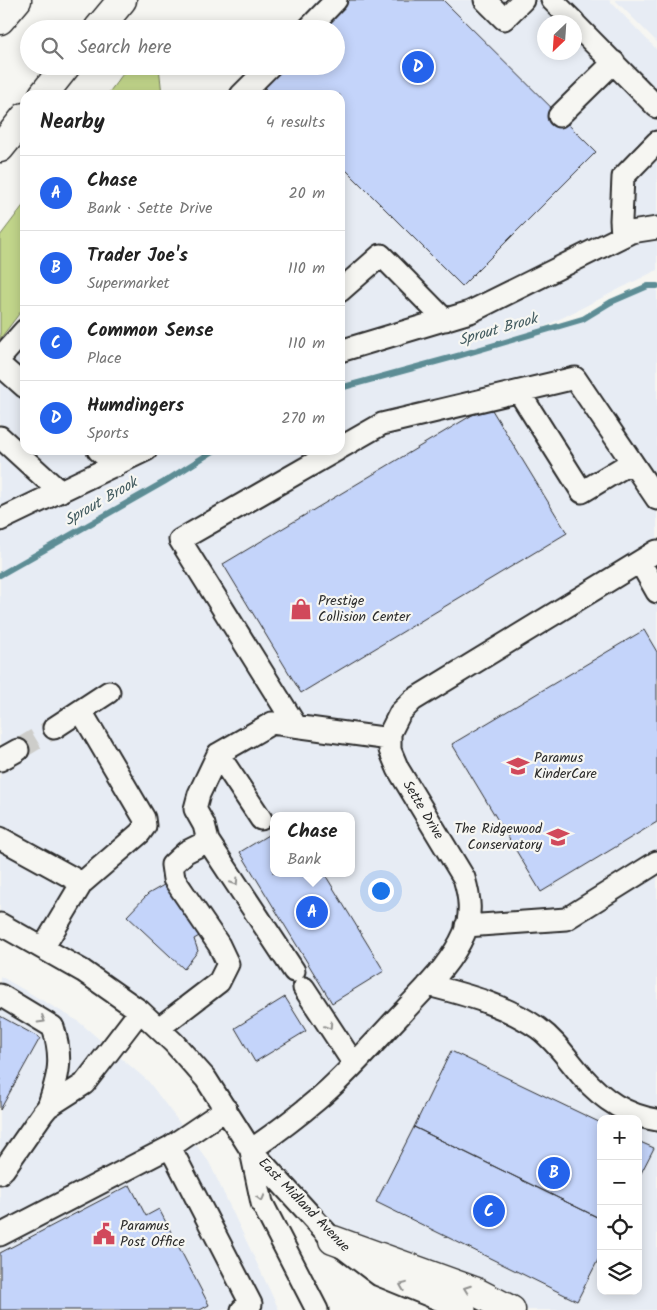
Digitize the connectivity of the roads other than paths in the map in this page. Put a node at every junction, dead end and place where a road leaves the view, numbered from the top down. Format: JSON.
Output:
{"nodes":[{"id":1,"x":17,"y":0,"type":"edge"},
{"id":2,"x":122,"y":0,"type":"edge"},
{"id":3,"x":336,"y":0,"type":"edge"},
{"id":4,"x":485,"y":0,"type":"edge"},
{"id":5,"x":523,"y":0,"type":"edge"},
{"id":6,"x":552,"y":0,"type":"edge"},
{"id":7,"x":566,"y":15,"type":"edge"},
{"id":8,"x":0,"y":20,"type":"edge"},
{"id":9,"x":105,"y":20,"type":"edge"},
{"id":10,"x":317,"y":20,"type":"edge"},
{"id":11,"x":582,"y":31,"type":"edge"},
{"id":12,"x":614,"y":62,"type":"junction"},
{"id":13,"x":59,"y":75,"type":"edge"},
{"id":14,"x":261,"y":75,"type":"edge"},
{"id":15,"x":47,"y":90,"type":"edge"},
{"id":16,"x":247,"y":90,"type":"edge"},
{"id":17,"x":657,"y":107,"type":"edge"},
{"id":18,"x":559,"y":116,"type":"dead end"},
{"id":19,"x":20,"y":123,"type":"edge"},
{"id":20,"x":657,"y":142,"type":"edge"},
{"id":21,"x":0,"y":148,"type":"edge"},
{"id":22,"x":657,"y":228,"type":"edge"},
{"id":23,"x":622,"y":236,"type":"junction"},
{"id":24,"x":345,"y":287,"type":"edge"},
{"id":25,"x":446,"y":320,"type":"junction"},
{"id":26,"x":20,"y":336,"type":"edge"},
{"id":27,"x":345,"y":350,"type":"edge"},
{"id":28,"x":0,"y":358,"type":"edge"},
{"id":29,"x":0,"y":365,"type":"edge"},
{"id":30,"x":20,"y":383,"type":"edge"},
{"id":31,"x":519,"y":392,"type":"junction"},
{"id":32,"x":0,"y":437,"type":"edge"},
{"id":33,"x":345,"y":445,"type":"edge"},
{"id":34,"x":104,"y":455,"type":"edge"},
{"id":35,"x":137,"y":455,"type":"edge"},
{"id":36,"x":328,"y":455,"type":"edge"},
{"id":37,"x":632,"y":462,"type":"junction"},
{"id":38,"x":116,"y":466,"type":"junction"},
{"id":39,"x":60,"y":492,"type":"junction"},
{"id":40,"x":657,"y":499,"type":"edge"},
{"id":41,"x":0,"y":520,"type":"edge"},
{"id":42,"x":648,"y":557,"type":"edge"},
{"id":43,"x":657,"y":592,"type":"edge"},
{"id":44,"x":109,"y":692,"type":"dead end"},
{"id":45,"x":81,"y":711,"type":"junction"},
{"id":46,"x":296,"y":726,"type":"junction"},
{"id":47,"x":54,"y":728,"type":"tunnel mouth"},
{"id":48,"x":390,"y":740,"type":"junction"},
{"id":49,"x":218,"y":754,"type":"junction"},
{"id":50,"x":262,"y":819,"type":"dead end"},
{"id":51,"x":0,"y":838,"type":"edge"},
{"id":52,"x":208,"y":841,"type":"junction"},
{"id":53,"x":657,"y":862,"type":"edge"},
{"id":54,"x":82,"y":883,"type":"junction"},
{"id":55,"x":0,"y":924,"type":"edge"},
{"id":56,"x":466,"y":926,"type":"junction"},
{"id":57,"x":43,"y":948,"type":"junction"},
{"id":58,"x":428,"y":985,"type":"junction"},
{"id":59,"x":0,"y":995,"type":"edge"},
{"id":60,"x":140,"y":1011,"type":"junction"},
{"id":61,"x":159,"y":1028,"type":"junction"},
{"id":62,"x":354,"y":1064,"type":"junction"},
{"id":63,"x":48,"y":1107,"type":"junction"},
{"id":64,"x":226,"y":1109,"type":"junction"},
{"id":65,"x":657,"y":1120,"type":"edge"},
{"id":66,"x":170,"y":1147,"type":"junction"},
{"id":67,"x":251,"y":1150,"type":"junction"},
{"id":68,"x":0,"y":1173,"type":"edge"},
{"id":69,"x":0,"y":1234,"type":"edge"},
{"id":70,"x":333,"y":1240,"type":"junction"},
{"id":71,"x":242,"y":1310,"type":"edge"},
{"id":72,"x":317,"y":1310,"type":"edge"},
{"id":73,"x":465,"y":1310,"type":"edge"},
{"id":74,"x":511,"y":1310,"type":"edge"}],
"edges":[{"from":1,"to":8,"type":"highway"},
{"from":2,"to":9,"type":"highway"},
{"from":3,"to":10,"type":"street"},
{"from":4,"to":5,"type":"street"},
{"from":6,"to":7,"type":"street"},
{"from":11,"to":12,"type":"street"},
{"from":12,"to":17,"type":"street"},
{"from":12,"to":18,"type":"street"},
{"from":13,"to":15,"type":"highway"},
{"from":14,"to":16,"type":"street"},
{"from":19,"to":21,"type":"highway"},
{"from":20,"to":23,"type":"street"},
{"from":22,"to":23,"type":"street"},
{"from":23,"to":25,"type":"street"},
{"from":24,"to":25,"type":"street"},
{"from":25,"to":27,"type":"street"},
{"from":26,"to":28,"type":"street"},
{"from":29,"to":30,"type":"street"},
{"from":31,"to":33,"type":"street"},
{"from":31,"to":37,"type":"street"},
{"from":31,"to":37,"type":"street"},
{"from":32,"to":39,"type":"street"},
{"from":34,"to":38,"type":"street"},
{"from":35,"to":38,"type":"street"},
{"from":36,"to":46,"type":"street"},
{"from":37,"to":40,"type":"street"},
{"from":38,"to":39,"type":"street"},
{"from":39,"to":41,"type":"street"},
{"from":42,"to":43,"type":"street"},
{"from":42,"to":48,"type":"street"},
{"from":44,"to":45,"type":"street"},
{"from":45,"to":47,"type":"street"},
{"from":45,"to":54,"type":"street"},
{"from":46,"to":48,"type":"street"},
{"from":46,"to":49,"type":"street"},
{"from":48,"to":56,"type":"street","name":"Sette Drive"},
{"from":49,"to":50,"type":"street"},
{"from":49,"to":52,"type":"street"},
{"from":51,"to":54,"type":"street"},
{"from":52,"to":61,"type":"street"},
{"from":52,"to":62,"type":"street","one_way":true},
{"from":53,"to":56,"type":"street"},
{"from":54,"to":57,"type":"street"},
{"from":55,"to":57,"type":"street","name":"East Midland Avenue"},
{"from":56,"to":58,"type":"street","name":"Sette Drive"},
{"from":57,"to":60,"type":"street","name":"East Midland Avenue"},
{"from":58,"to":62,"type":"street","name":"Sette Drive"},
{"from":58,"to":65,"type":"street"},
{"from":59,"to":63,"type":"street","one_way":true},
{"from":60,"to":61,"type":"street","name":"East Midland Avenue"},
{"from":60,"to":63,"type":"street"},
{"from":61,"to":64,"type":"street","name":"East Midland Avenue"},
{"from":62,"to":67,"type":"street","name":"Sette Drive"},
{"from":63,"to":68,"type":"street"},
{"from":64,"to":66,"type":"street"},
{"from":64,"to":67,"type":"street","name":"East Midland Avenue"},
{"from":66,"to":69,"type":"street"},
{"from":66,"to":71,"type":"street"},
{"from":67,"to":70,"type":"street","name":"East Midland Avenue"},
{"from":67,"to":72,"type":"street","name":"East Midland Avenue","one_way":true},
{"from":73,"to":70,"type":"street","name":"East Midland Avenue","one_way":true},
{"from":74,"to":70,"type":"highway","one_way":true}]}
